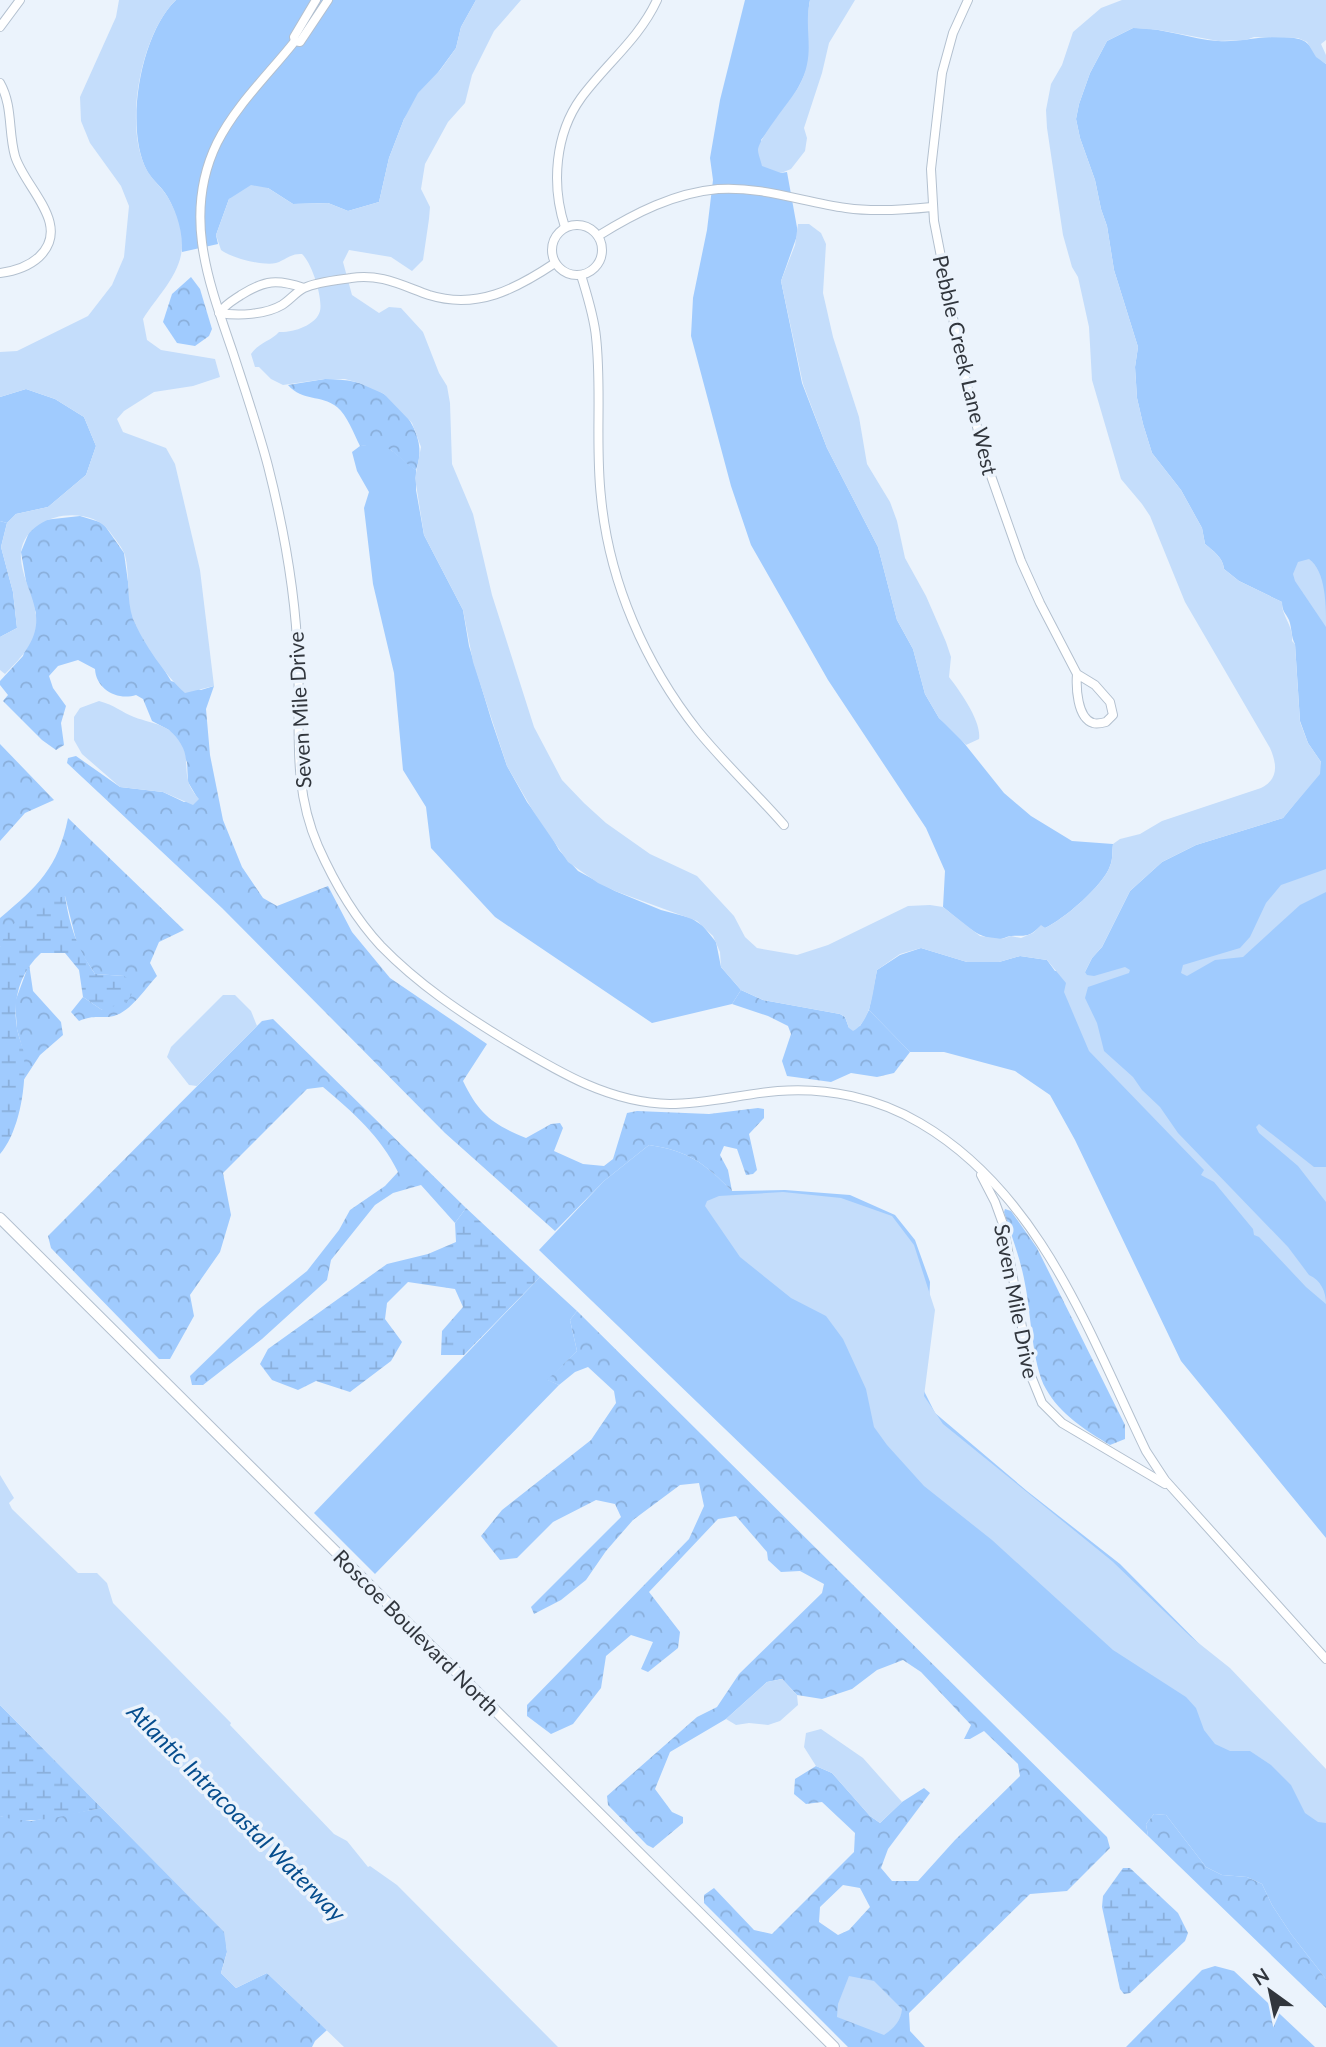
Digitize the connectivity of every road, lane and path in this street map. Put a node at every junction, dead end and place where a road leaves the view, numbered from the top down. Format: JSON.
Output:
{"nodes":[{"id":1,"x":20,"y":0,"type":"edge"},
{"id":2,"x":316,"y":0,"type":"edge"},
{"id":3,"x":328,"y":0,"type":"edge"},
{"id":4,"x":657,"y":0,"type":"edge"},
{"id":5,"x":968,"y":0,"type":"edge"},
{"id":6,"x":0,"y":27,"type":"edge"},
{"id":7,"x":295,"y":41,"type":"junction"},
{"id":8,"x":0,"y":83,"type":"edge"},
{"id":9,"x":932,"y":207,"type":"junction"},
{"id":10,"x":565,"y":227,"type":"junction"},
{"id":11,"x":598,"y":236,"type":"junction"},
{"id":12,"x":555,"y":263,"type":"junction"},
{"id":13,"x":0,"y":274,"type":"edge"},
{"id":14,"x":582,"y":275,"type":"junction"},
{"id":15,"x":304,"y":288,"type":"junction"},
{"id":16,"x":219,"y":313,"type":"junction"},
{"id":17,"x":1077,"y":674,"type":"junction"},
{"id":18,"x":785,"y":825,"type":"dead end"},
{"id":19,"x":976,"y":1166,"type":"junction"},
{"id":20,"x":0,"y":1217,"type":"edge"},
{"id":21,"x":1176,"y":1494,"type":"junction"},
{"id":22,"x":1326,"y":1660,"type":"edge"},
{"id":23,"x":834,"y":2047,"type":"edge"}],
"edges":[{"from":1,"to":6,"type":"street"},
{"from":2,"to":7,"type":"street","name":"Seven Mile Drive"},
{"from":3,"to":7,"type":"street","name":"Seven Mile Drive"},
{"from":4,"to":10,"type":"street"},
{"from":5,"to":9,"type":"street","name":"Pebble Creek Lane West"},
{"from":7,"to":16,"type":"street","name":"Seven Mile Drive"},
{"from":8,"to":13,"type":"street"},
{"from":9,"to":11,"type":"street"},
{"from":9,"to":17,"type":"street","name":"Pebble Creek Lane West"},
{"from":10,"to":11,"type":"street"},
{"from":10,"to":12,"type":"street"},
{"from":11,"to":14,"type":"street"},
{"from":12,"to":14,"type":"street"},
{"from":12,"to":15,"type":"street"},
{"from":14,"to":18,"type":"street"},
{"from":15,"to":16,"type":"street"},
{"from":15,"to":16,"type":"street"},
{"from":16,"to":19,"type":"street","name":"Seven Mile Drive"},
{"from":17,"to":17,"type":"street","name":"Pebble Creek Lane West"},
{"from":19,"to":21,"type":"street","name":"Seven Mile Drive"},
{"from":19,"to":21,"type":"street","name":"Seven Mile Drive"},
{"from":20,"to":23,"type":"street","name":"Roscoe Boulevard North"},
{"from":21,"to":22,"type":"street","name":"Seven Mile Drive"}]}
